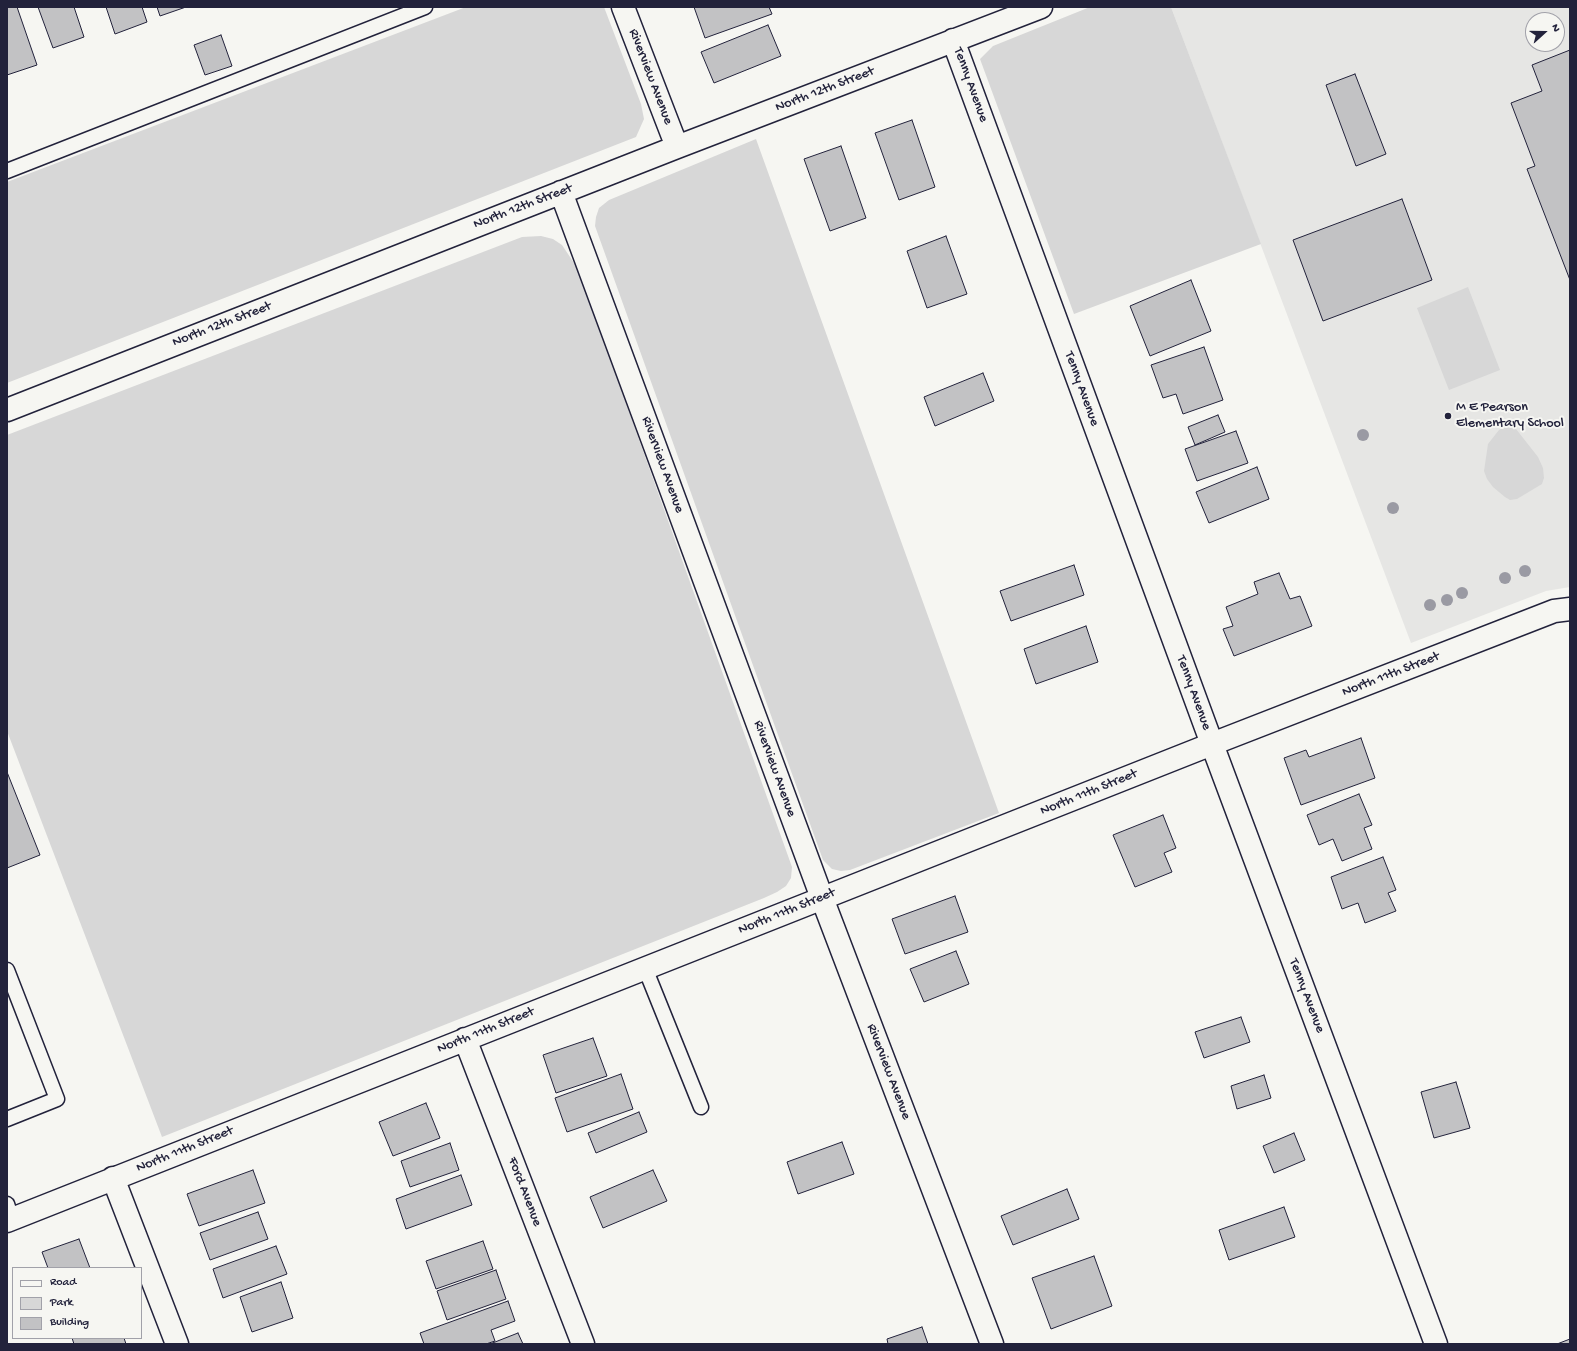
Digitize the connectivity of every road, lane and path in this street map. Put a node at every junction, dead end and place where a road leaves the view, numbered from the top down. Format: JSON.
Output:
{"nodes":[{"id":1,"x":425,"y":7,"type":"edge"},
{"id":2,"x":623,"y":7,"type":"edge"},
{"id":3,"x":1041,"y":7,"type":"edge"},
{"id":4,"x":953,"y":40,"type":"junction"},
{"id":5,"x":677,"y":147,"type":"junction"},
{"id":6,"x":7,"y":171,"type":"edge"},
{"id":7,"x":561,"y":192,"type":"junction"},
{"id":8,"x":7,"y":410,"type":"edge"},
{"id":9,"x":1570,"y":609,"type":"edge"},
{"id":10,"x":1212,"y":744,"type":"junction"},
{"id":11,"x":822,"y":898,"type":"junction"},
{"id":12,"x":645,"y":968,"type":"junction"},
{"id":13,"x":7,"y":970,"type":"edge"},
{"id":14,"x":465,"y":1039,"type":"junction"},
{"id":15,"x":701,"y":1107,"type":"dead end"},
{"id":16,"x":7,"y":1119,"type":"edge"},
{"id":17,"x":113,"y":1178,"type":"junction"},
{"id":18,"x":9,"y":1215,"type":"edge"},
{"id":19,"x":177,"y":1344,"type":"edge"},
{"id":20,"x":583,"y":1344,"type":"edge"},
{"id":21,"x":992,"y":1344,"type":"edge"},
{"id":22,"x":1436,"y":1344,"type":"edge"}],
"edges":[{"from":1,"to":6,"type":"lane"},
{"from":2,"to":5,"type":"street","name":"Riverview Avenue"},
{"from":3,"to":4,"type":"street","name":"North 12th Street"},
{"from":4,"to":5,"type":"street","name":"North 12th Street"},
{"from":4,"to":10,"type":"street","name":"Tenny Avenue"},
{"from":5,"to":7,"type":"street","name":"North 12th Street"},
{"from":7,"to":8,"type":"street","name":"North 12th Street"},
{"from":7,"to":11,"type":"street","name":"Riverview Avenue"},
{"from":9,"to":10,"type":"street","name":"North 11th Street"},
{"from":10,"to":11,"type":"street","name":"North 11th Street"},
{"from":10,"to":22,"type":"street","name":"Tenny Avenue"},
{"from":11,"to":12,"type":"street","name":"North 11th Street"},
{"from":11,"to":21,"type":"street","name":"Riverview Avenue"},
{"from":12,"to":14,"type":"street","name":"North 11th Street"},
{"from":12,"to":15,"type":"lane"},
{"from":13,"to":16,"type":"lane"},
{"from":14,"to":17,"type":"street","name":"North 11th Street"},
{"from":14,"to":20,"type":"street","name":"Ford Avenue"},
{"from":17,"to":18,"type":"street","name":"North 11th Street"},
{"from":17,"to":19,"type":"street"}]}
